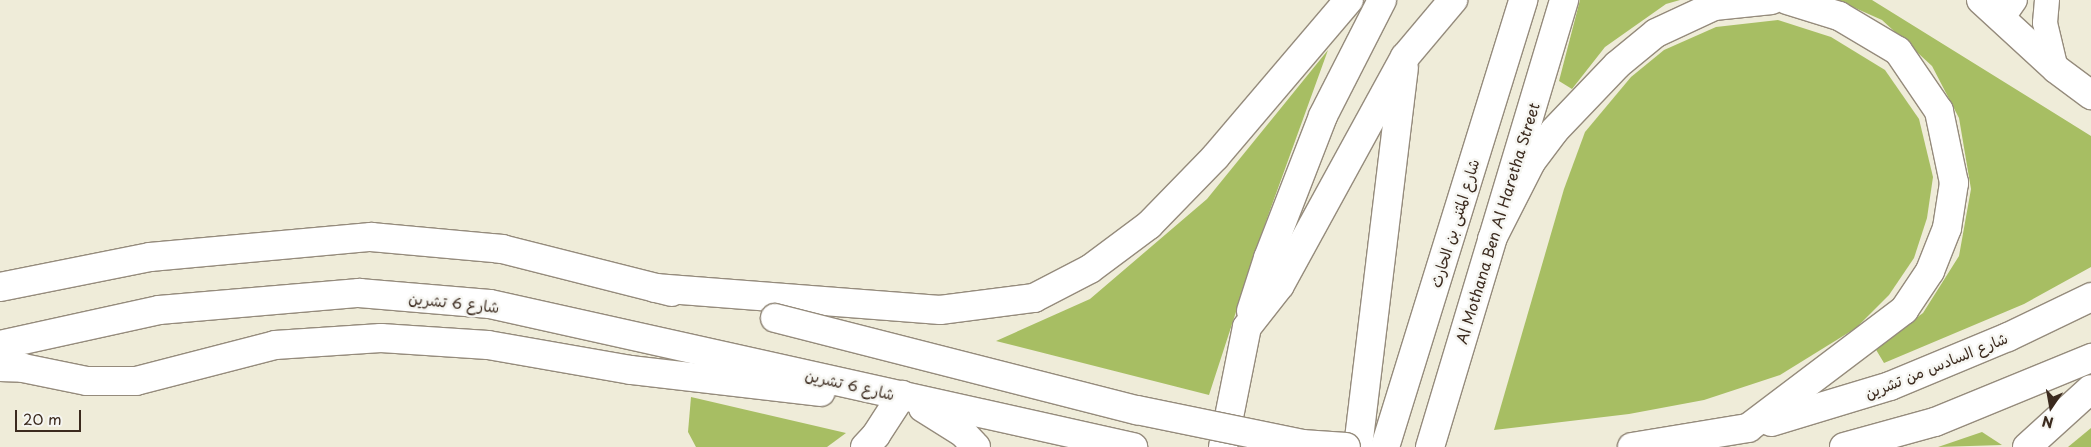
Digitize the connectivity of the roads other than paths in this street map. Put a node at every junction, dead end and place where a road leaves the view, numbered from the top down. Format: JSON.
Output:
{"nodes":[{"id":1,"x":1349,"y":0,"type":"edge"},
{"id":2,"x":1382,"y":0,"type":"edge"},
{"id":3,"x":1453,"y":0,"type":"edge"},
{"id":4,"x":1523,"y":0,"type":"edge"},
{"id":5,"x":1564,"y":0,"type":"edge"},
{"id":6,"x":1772,"y":0,"type":"edge"},
{"id":7,"x":1787,"y":0,"type":"edge"},
{"id":8,"x":1962,"y":0,"type":"edge"},
{"id":9,"x":1981,"y":0,"type":"edge"},
{"id":10,"x":2047,"y":0,"type":"edge"},
{"id":11,"x":2008,"y":10,"type":"edge"},
{"id":12,"x":1405,"y":56,"type":"junction"},
{"id":13,"x":2056,"y":69,"type":"junction"},
{"id":14,"x":2091,"y":95,"type":"edge"},
{"id":15,"x":1492,"y":239,"type":"junction"},
{"id":16,"x":0,"y":287,"type":"edge"},
{"id":17,"x":654,"y":288,"type":"junction"},
{"id":18,"x":2091,"y":297,"type":"edge"},
{"id":19,"x":1247,"y":327,"type":"junction"},
{"id":20,"x":0,"y":345,"type":"edge"},
{"id":21,"x":2091,"y":358,"type":"edge"},
{"id":22,"x":0,"y":367,"type":"edge"},
{"id":23,"x":873,"y":388,"type":"junction"},
{"id":24,"x":2091,"y":389,"type":"edge"},
{"id":25,"x":902,"y":395,"type":"junction"},
{"id":26,"x":1748,"y":428,"type":"junction"},
{"id":27,"x":1127,"y":446,"type":"edge"},
{"id":28,"x":865,"y":447,"type":"edge"},
{"id":29,"x":976,"y":447,"type":"edge"},
{"id":30,"x":1223,"y":447,"type":"edge"},
{"id":31,"x":1346,"y":447,"type":"edge"},
{"id":32,"x":1358,"y":447,"type":"edge"},
{"id":33,"x":1384,"y":447,"type":"edge"},
{"id":34,"x":1430,"y":447,"type":"edge"},
{"id":35,"x":1632,"y":447,"type":"edge"},
{"id":36,"x":1844,"y":447,"type":"edge"},
{"id":37,"x":2027,"y":447,"type":"edge"}],
"edges":[{"from":1,"to":17,"type":"main road"},
{"from":2,"to":19,"type":"main road"},
{"from":3,"to":12,"type":"main road"},
{"from":4,"to":33,"type":"main road","name":"شارع المثنى بن الحارث"},
{"from":5,"to":15,"type":"main road","name":"Al Mothana Ben Al Haretha Street"},
{"from":6,"to":15,"type":"main road"},
{"from":7,"to":26,"type":"main road"},
{"from":8,"to":11,"type":"main road"},
{"from":9,"to":11,"type":"main road"},
{"from":10,"to":13,"type":"street"},
{"from":11,"to":13,"type":"main road"},
{"from":12,"to":19,"type":"main road"},
{"from":12,"to":32,"type":"main road"},
{"from":13,"to":14,"type":"main road"},
{"from":15,"to":34,"type":"main road","name":"Al Mothana Ben Al Haretha Street"},
{"from":16,"to":17,"type":"main road"},
{"from":17,"to":31,"type":"main road","bridge":true},
{"from":18,"to":26,"type":"main road","name":"شارع السادس من تشرين"},
{"from":19,"to":30,"type":"main road"},
{"from":20,"to":23,"type":"main road","name":"شارع 6 تشرين"},
{"from":21,"to":36,"type":"main road"},
{"from":22,"to":23,"type":"main road"},
{"from":23,"to":25,"type":"main road","name":"شارع 6 تشرين"},
{"from":24,"to":37,"type":"main road"},
{"from":25,"to":27,"type":"main road","name":"شارع 6 تشرين"},
{"from":25,"to":28,"type":"main road"},
{"from":25,"to":29,"type":"main road"},
{"from":26,"to":35,"type":"main road","name":"شارع السادس من تشرين"}]}
